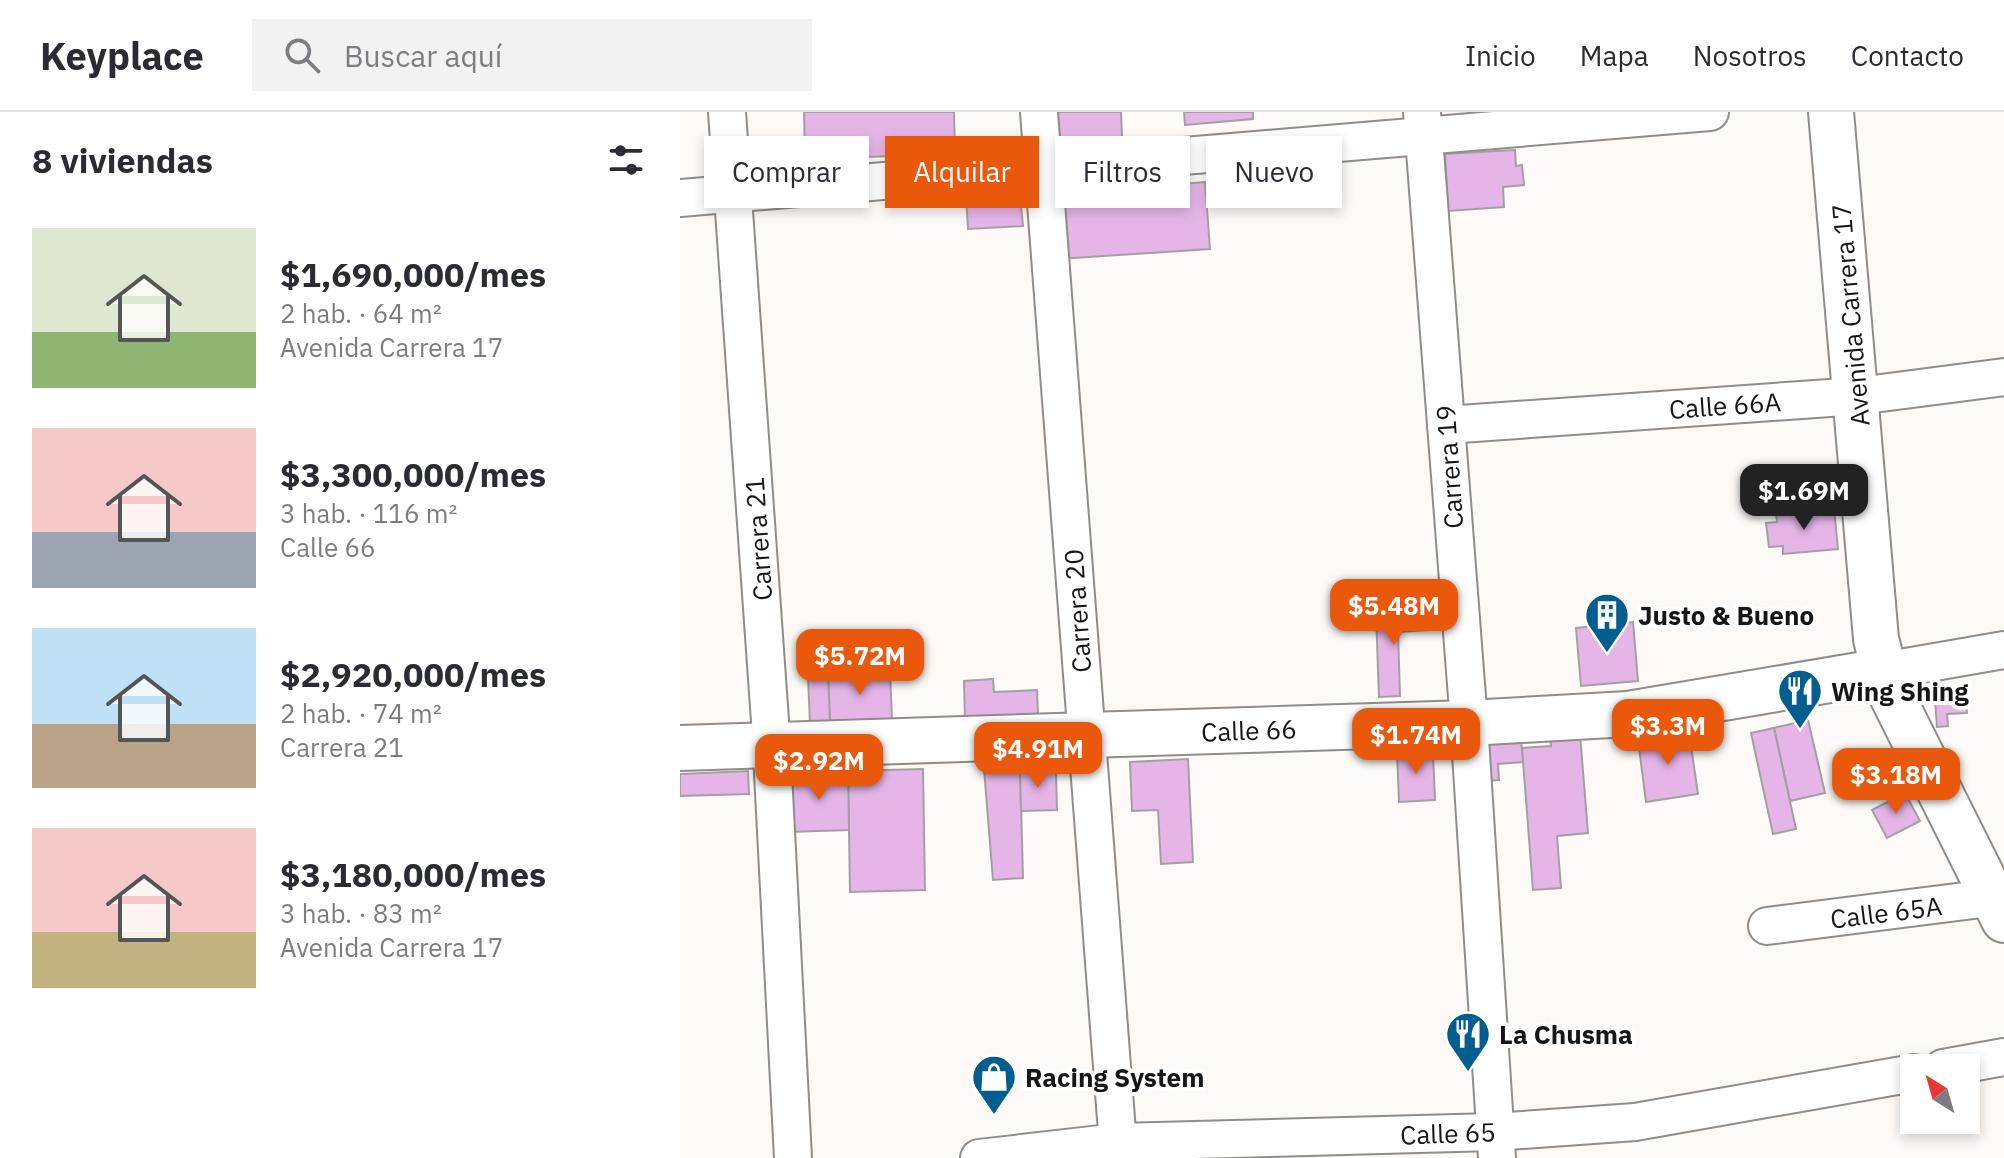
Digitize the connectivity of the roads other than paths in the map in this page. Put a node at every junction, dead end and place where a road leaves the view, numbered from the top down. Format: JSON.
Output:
{"nodes":[{"id":1,"x":727,"y":112,"type":"edge"},
{"id":2,"x":1039,"y":112,"type":"edge"},
{"id":3,"x":1710,"y":112,"type":"edge"},
{"id":4,"x":1831,"y":112,"type":"edge"},
{"id":5,"x":1423,"y":125,"type":"edge"},
{"id":6,"x":729,"y":136,"type":"edge"},
{"id":7,"x":1044,"y":169,"type":"junction"},
{"id":8,"x":869,"y":183,"type":"edge"},
{"id":9,"x":704,"y":196,"type":"edge"},
{"id":10,"x":680,"y":198,"type":"edge"},
{"id":11,"x":734,"y":208,"type":"edge"},
{"id":12,"x":2004,"y":377,"type":"edge"},
{"id":13,"x":1858,"y":396,"type":"junction"},
{"id":14,"x":1446,"y":425,"type":"junction"},
{"id":15,"x":2004,"y":650,"type":"edge"},
{"id":16,"x":1883,"y":671,"type":"junction"},
{"id":17,"x":1469,"y":723,"type":"junction"},
{"id":18,"x":1087,"y":735,"type":"junction"},
{"id":19,"x":772,"y":745,"type":"junction"},
{"id":20,"x":680,"y":748,"type":"edge"},
{"id":21,"x":2000,"y":905,"type":"edge"},
{"id":22,"x":1767,"y":926,"type":"dead end"},
{"id":23,"x":2004,"y":1057,"type":"edge"},
{"id":24,"x":1980,"y":1061,"type":"edge"},
{"id":25,"x":1900,"y":1075,"type":"edge"},
{"id":26,"x":1496,"y":1145,"type":"edge"},
{"id":27,"x":1118,"y":1150,"type":"edge"},
{"id":28,"x":793,"y":1158,"type":"edge"},
{"id":29,"x":979,"y":1158,"type":"edge"}],
"edges":[{"from":1,"to":6,"type":"street","name":"Carrera 21"},
{"from":2,"to":7,"type":"street","name":"Carrera 20"},
{"from":3,"to":5,"type":"street"},
{"from":4,"to":13,"type":"main road","name":"Avenida Carrera 17"},
{"from":5,"to":7,"type":"street"},
{"from":5,"to":14,"type":"street","name":"Carrera 19"},
{"from":7,"to":8,"type":"street"},
{"from":7,"to":18,"type":"street","name":"Carrera 20"},
{"from":9,"to":10,"type":"street"},
{"from":11,"to":19,"type":"street","name":"Carrera 21"},
{"from":12,"to":13,"type":"street","name":"Calle 66A"},
{"from":13,"to":14,"type":"street","name":"Calle 66A"},
{"from":13,"to":16,"type":"main road","name":"Avenida Carrera 17"},
{"from":14,"to":17,"type":"street","name":"Carrera 19"},
{"from":15,"to":16,"type":"street","name":"Calle 66"},
{"from":16,"to":17,"type":"main road","name":"Calle 66"},
{"from":16,"to":21,"type":"main road","name":"Avenida Carrera 17"},
{"from":17,"to":18,"type":"main road","name":"Calle 66"},
{"from":17,"to":26,"type":"street","name":"Carrera 19"},
{"from":18,"to":19,"type":"main road","name":"Calle 66"},
{"from":18,"to":27,"type":"street","name":"Carrera 20"},
{"from":19,"to":20,"type":"main road","name":"Calle 66"},
{"from":19,"to":28,"type":"street","name":"Carrera 21"},
{"from":21,"to":22,"type":"street","name":"Calle 65A"},
{"from":23,"to":24,"type":"street"},
{"from":25,"to":26,"type":"street","name":"Calle 65"},
{"from":26,"to":27,"type":"street","name":"Calle 65"},
{"from":27,"to":29,"type":"street","name":"Calle 65"}]}
